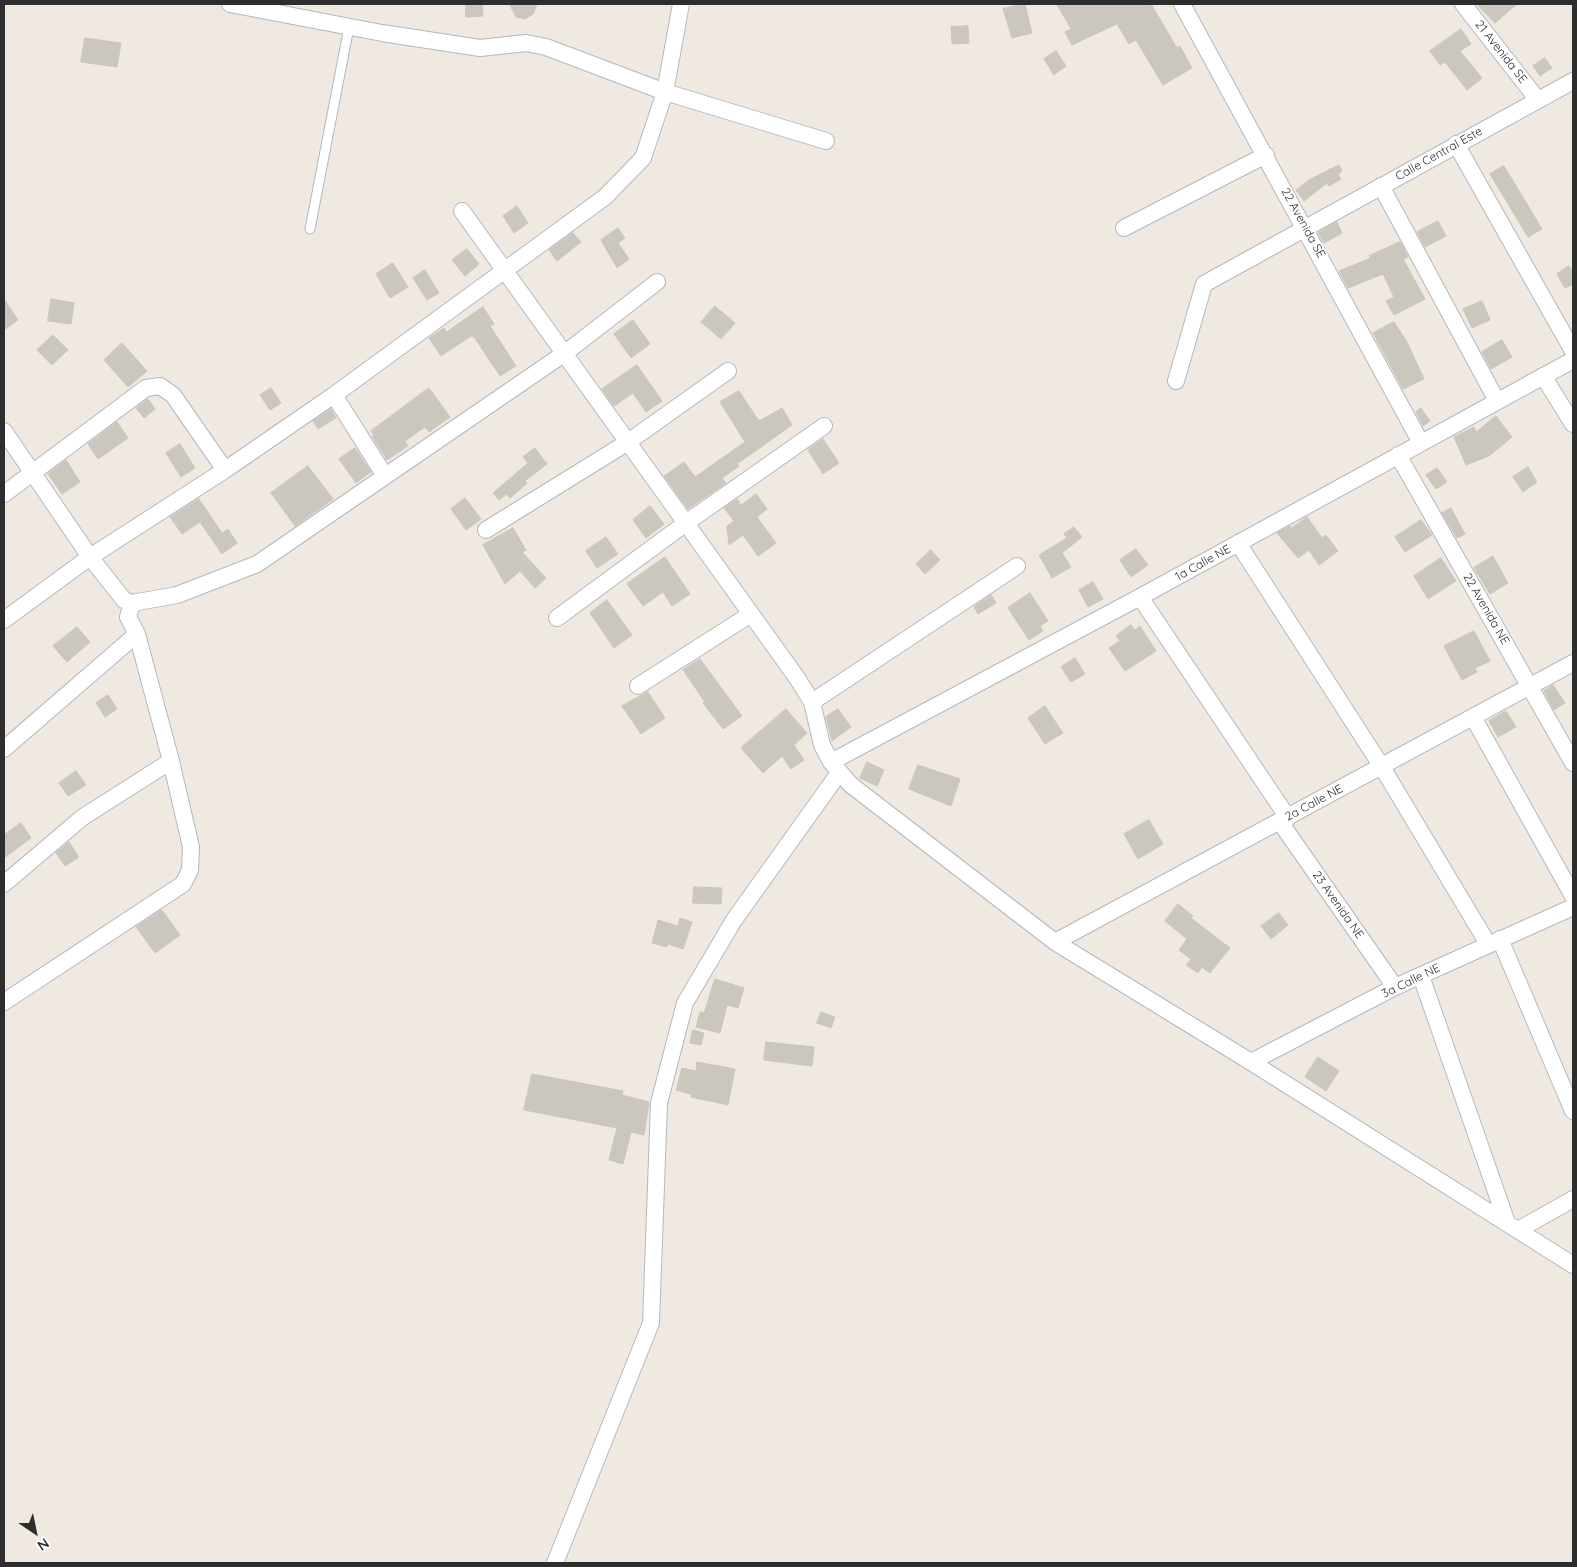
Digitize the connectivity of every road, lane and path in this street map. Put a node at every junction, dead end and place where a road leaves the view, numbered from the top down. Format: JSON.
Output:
{"nodes":[{"id":1,"x":230,"y":4,"type":"edge"},
{"id":2,"x":680,"y":4,"type":"edge"},
{"id":3,"x":1182,"y":4,"type":"edge"},
{"id":4,"x":1463,"y":4,"type":"edge"},
{"id":5,"x":349,"y":27,"type":"junction"},
{"id":6,"x":1573,"y":81,"type":"edge"},
{"id":7,"x":665,"y":92,"type":"junction"},
{"id":8,"x":1538,"y":100,"type":"junction"},
{"id":9,"x":826,"y":141,"type":"dead end"},
{"id":10,"x":1456,"y":144,"type":"junction"},
{"id":11,"x":1266,"y":155,"type":"junction"},
{"id":12,"x":1381,"y":186,"type":"junction"},
{"id":13,"x":462,"y":211,"type":"dead end"},
{"id":14,"x":1124,"y":228,"type":"dead end"},
{"id":15,"x":1305,"y":228,"type":"junction"},
{"id":16,"x":310,"y":229,"type":"dead end"},
{"id":17,"x":505,"y":269,"type":"junction"},
{"id":18,"x":657,"y":282,"type":"dead end"},
{"id":19,"x":1573,"y":351,"type":"edge"},
{"id":20,"x":565,"y":353,"type":"junction"},
{"id":21,"x":1573,"y":360,"type":"edge"},
{"id":22,"x":728,"y":371,"type":"dead end"},
{"id":23,"x":1543,"y":376,"type":"junction"},
{"id":24,"x":1176,"y":381,"type":"dead end"},
{"id":25,"x":334,"y":395,"type":"junction"},
{"id":26,"x":1497,"y":401,"type":"junction"},
{"id":27,"x":1573,"y":424,"type":"edge"},
{"id":28,"x":824,"y":426,"type":"dead end"},
{"id":29,"x":4,"y":431,"type":"edge"},
{"id":30,"x":628,"y":442,"type":"junction"},
{"id":31,"x":1421,"y":443,"type":"junction"},
{"id":32,"x":1398,"y":455,"type":"junction"},
{"id":33,"x":225,"y":470,"type":"junction"},
{"id":34,"x":32,"y":474,"type":"junction"},
{"id":35,"x":385,"y":476,"type":"junction"},
{"id":36,"x":4,"y":494,"type":"edge"},
{"id":37,"x":686,"y":522,"type":"junction"},
{"id":38,"x":486,"y":530,"type":"dead end"},
{"id":39,"x":1238,"y":543,"type":"junction"},
{"id":40,"x":90,"y":557,"type":"junction"},
{"id":41,"x":1017,"y":566,"type":"dead end"},
{"id":42,"x":1140,"y":597,"type":"junction"},
{"id":43,"x":132,"y":603,"type":"junction"},
{"id":44,"x":751,"y":614,"type":"junction"},
{"id":45,"x":557,"y":618,"type":"dead end"},
{"id":46,"x":4,"y":620,"type":"edge"},
{"id":47,"x":137,"y":634,"type":"junction"},
{"id":48,"x":1573,"y":663,"type":"edge"},
{"id":49,"x":638,"y":686,"type":"dead end"},
{"id":50,"x":1530,"y":686,"type":"junction"},
{"id":51,"x":812,"y":702,"type":"junction"},
{"id":52,"x":1473,"y":717,"type":"junction"},
{"id":53,"x":4,"y":749,"type":"edge"},
{"id":54,"x":171,"y":761,"type":"junction"},
{"id":55,"x":1573,"y":763,"type":"edge"},
{"id":56,"x":1382,"y":767,"type":"junction"},
{"id":57,"x":835,"y":768,"type":"junction"},
{"id":58,"x":1284,"y":820,"type":"junction"},
{"id":59,"x":4,"y":884,"type":"edge"},
{"id":60,"x":1573,"y":896,"type":"edge"},
{"id":61,"x":1573,"y":907,"type":"edge"},
{"id":62,"x":1494,"y":941,"type":"junction"},
{"id":63,"x":1055,"y":942,"type":"junction"},
{"id":64,"x":1421,"y":976,"type":"junction"},
{"id":65,"x":1396,"y":987,"type":"junction"},
{"id":66,"x":4,"y":1002,"type":"edge"},
{"id":67,"x":1252,"y":1062,"type":"junction"},
{"id":68,"x":1573,"y":1111,"type":"edge"},
{"id":69,"x":1573,"y":1199,"type":"edge"},
{"id":70,"x":1512,"y":1226,"type":"junction"},
{"id":71,"x":1573,"y":1264,"type":"edge"},
{"id":72,"x":556,"y":1563,"type":"edge"}],
"edges":[{"from":1,"to":5,"type":"street"},
{"from":2,"to":7,"type":"street"},
{"from":3,"to":11,"type":"street","name":"22 Avenida SE"},
{"from":4,"to":8,"type":"street","name":"21 Avenida SE"},
{"from":5,"to":7,"type":"street"},
{"from":5,"to":16,"type":"lane"},
{"from":6,"to":8,"type":"street","name":"Calle Central Este"},
{"from":7,"to":9,"type":"street"},
{"from":7,"to":17,"type":"street"},
{"from":8,"to":10,"type":"street","name":"Calle Central Este"},
{"from":10,"to":12,"type":"street","name":"Calle Central Este"},
{"from":10,"to":19,"type":"street"},
{"from":11,"to":14,"type":"street"},
{"from":11,"to":15,"type":"street","name":"22 Avenida SE"},
{"from":12,"to":15,"type":"street","name":"Calle Central Este"},
{"from":12,"to":26,"type":"street"},
{"from":13,"to":17,"type":"street"},
{"from":15,"to":24,"type":"street","name":"Calle Central Este"},
{"from":15,"to":31,"type":"street","name":"22 Avenida SE"},
{"from":17,"to":20,"type":"street"},
{"from":17,"to":25,"type":"street"},
{"from":18,"to":20,"type":"street"},
{"from":20,"to":30,"type":"street"},
{"from":20,"to":35,"type":"street"},
{"from":21,"to":23,"type":"street","name":"1a Calle NE"},
{"from":22,"to":30,"type":"street"},
{"from":23,"to":26,"type":"street","name":"1a Calle NE"},
{"from":23,"to":27,"type":"street"},
{"from":25,"to":33,"type":"street"},
{"from":25,"to":35,"type":"street"},
{"from":26,"to":31,"type":"street","name":"1a Calle NE"},
{"from":28,"to":37,"type":"street"},
{"from":29,"to":34,"type":"street"},
{"from":30,"to":37,"type":"street"},
{"from":30,"to":38,"type":"street"},
{"from":31,"to":32,"type":"street","name":"1a Calle NE"},
{"from":32,"to":39,"type":"street","name":"1a Calle NE"},
{"from":32,"to":50,"type":"street","name":"22 Avenida NE"},
{"from":33,"to":34,"type":"street"},
{"from":33,"to":40,"type":"street"},
{"from":34,"to":36,"type":"street"},
{"from":34,"to":40,"type":"street"},
{"from":35,"to":43,"type":"street"},
{"from":37,"to":44,"type":"street"},
{"from":37,"to":45,"type":"street"},
{"from":39,"to":42,"type":"street","name":"1a Calle NE"},
{"from":39,"to":56,"type":"street"},
{"from":40,"to":43,"type":"street"},
{"from":40,"to":46,"type":"street"},
{"from":41,"to":51,"type":"street"},
{"from":42,"to":57,"type":"street","name":"1a Calle NE"},
{"from":42,"to":58,"type":"street","name":"23 Avenida NE"},
{"from":43,"to":47,"type":"street"},
{"from":44,"to":49,"type":"street"},
{"from":44,"to":51,"type":"street"},
{"from":47,"to":53,"type":"street"},
{"from":47,"to":54,"type":"street"},
{"from":48,"to":50,"type":"street","name":"2a Calle NE"},
{"from":50,"to":52,"type":"street","name":"2a Calle NE"},
{"from":50,"to":55,"type":"street","name":"22 Avenida NE"},
{"from":51,"to":57,"type":"street"},
{"from":52,"to":56,"type":"street","name":"2a Calle NE"},
{"from":52,"to":60,"type":"street"},
{"from":54,"to":59,"type":"street"},
{"from":54,"to":66,"type":"street"},
{"from":56,"to":58,"type":"street","name":"2a Calle NE"},
{"from":56,"to":62,"type":"street"},
{"from":57,"to":63,"type":"street"},
{"from":57,"to":72,"type":"street"},
{"from":58,"to":63,"type":"street","name":"2a Calle NE"},
{"from":58,"to":65,"type":"street","name":"23 Avenida NE"},
{"from":61,"to":62,"type":"street","name":"3a Calle NE"},
{"from":62,"to":64,"type":"street","name":"3a Calle NE"},
{"from":62,"to":68,"type":"street"},
{"from":63,"to":67,"type":"street"},
{"from":64,"to":65,"type":"street","name":"3a Calle NE"},
{"from":64,"to":70,"type":"street"},
{"from":65,"to":67,"type":"street","name":"3a Calle NE"},
{"from":67,"to":70,"type":"street"},
{"from":69,"to":70,"type":"street"},
{"from":70,"to":71,"type":"street"}]}
